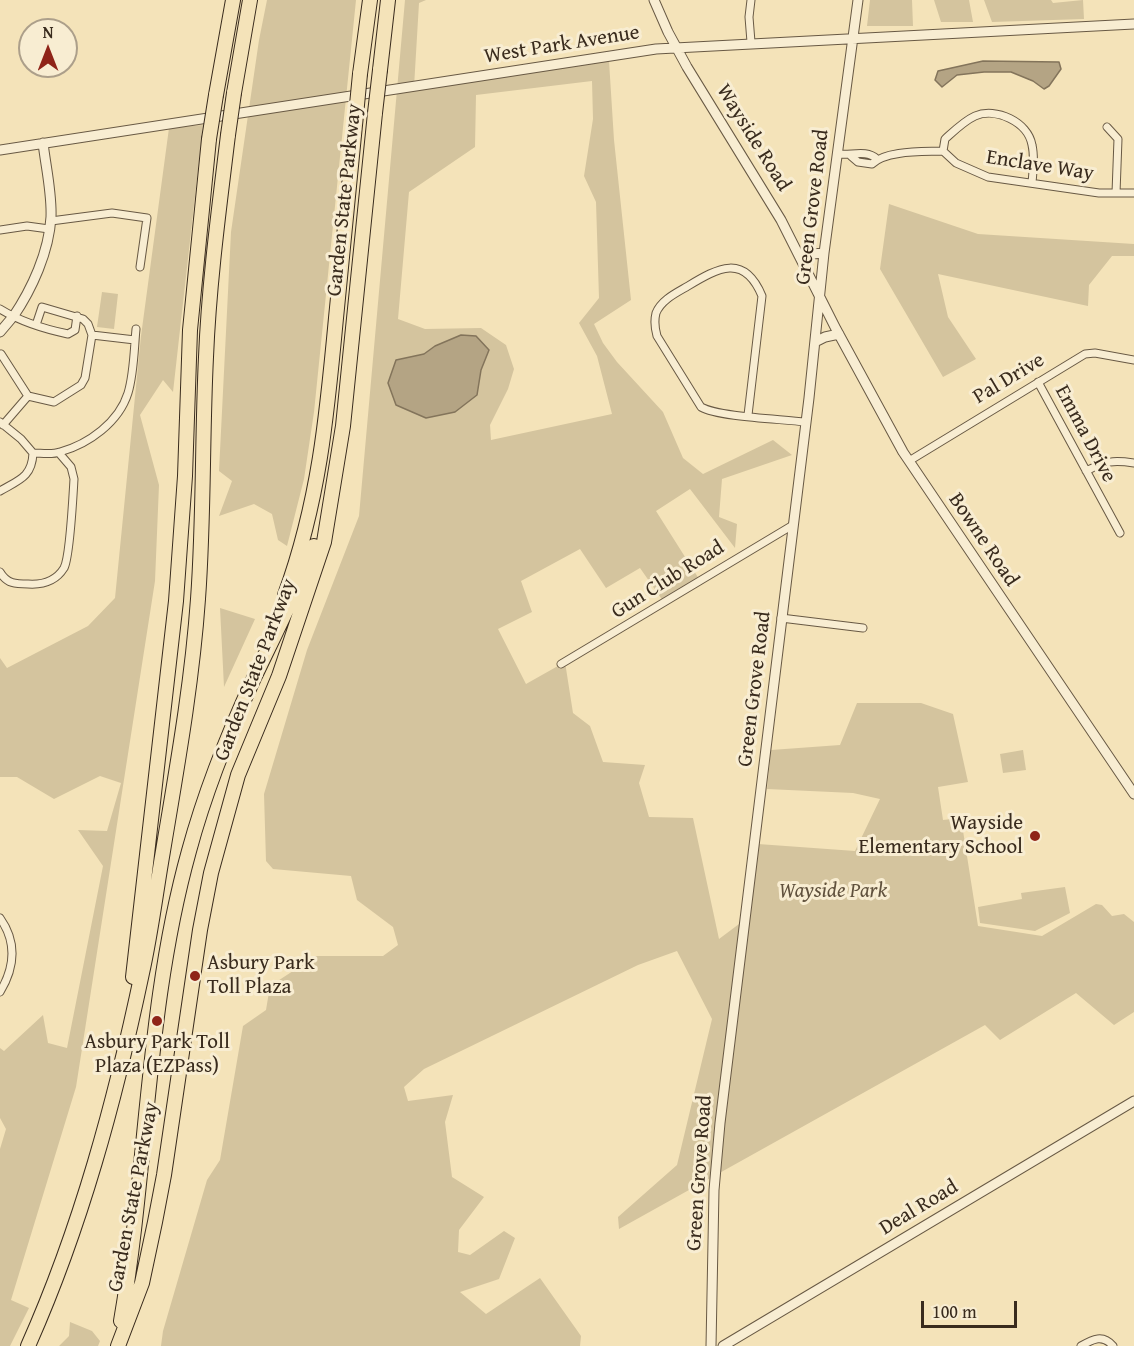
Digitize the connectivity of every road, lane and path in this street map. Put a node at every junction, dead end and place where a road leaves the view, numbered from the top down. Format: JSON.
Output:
{"nodes":[{"id":1,"x":233,"y":0,"type":"edge"},
{"id":2,"x":250,"y":0,"type":"edge"},
{"id":3,"x":369,"y":0,"type":"edge"},
{"id":4,"x":388,"y":0,"type":"edge"},
{"id":5,"x":654,"y":0,"type":"edge"},
{"id":6,"x":751,"y":0,"type":"edge"},
{"id":7,"x":858,"y":0,"type":"edge"},
{"id":8,"x":1134,"y":24,"type":"edge"},
{"id":9,"x":853,"y":39,"type":"junction"},
{"id":10,"x":751,"y":42,"type":"junction"},
{"id":11,"x":676,"y":47,"type":"junction"},
{"id":12,"x":1107,"y":127,"type":"dead end"},
{"id":13,"x":43,"y":143,"type":"junction"},
{"id":14,"x":0,"y":150,"type":"edge"},
{"id":15,"x":944,"y":151,"type":"junction"},
{"id":16,"x":838,"y":154,"type":"junction"},
{"id":17,"x":1032,"y":183,"type":"junction"},
{"id":18,"x":1116,"y":193,"type":"junction"},
{"id":19,"x":1134,"y":193,"type":"edge"},
{"id":20,"x":50,"y":225,"type":"junction"},
{"id":21,"x":0,"y":230,"type":"edge"},
{"id":22,"x":824,"y":253,"type":"junction"},
{"id":23,"x":800,"y":255,"type":"junction"},
{"id":24,"x":140,"y":267,"type":"dead end"},
{"id":25,"x":820,"y":296,"type":"junction"},
{"id":26,"x":0,"y":309,"type":"edge"},
{"id":27,"x":77,"y":316,"type":"junction"},
{"id":28,"x":12,"y":318,"type":"junction"},
{"id":29,"x":36,"y":325,"type":"junction"},
{"id":30,"x":136,"y":329,"type":"dead end"},
{"id":31,"x":0,"y":332,"type":"edge"},
{"id":32,"x":839,"y":334,"type":"junction"},
{"id":33,"x":92,"y":335,"type":"junction"},
{"id":34,"x":135,"y":340,"type":"junction"},
{"id":35,"x":815,"y":342,"type":"junction"},
{"id":36,"x":1,"y":354,"type":"edge"},
{"id":37,"x":1134,"y":360,"type":"edge"},
{"id":38,"x":1038,"y":382,"type":"junction"},
{"id":39,"x":28,"y":396,"type":"junction"},
{"id":40,"x":748,"y":416,"type":"junction"},
{"id":41,"x":805,"y":422,"type":"junction"},
{"id":42,"x":2,"y":423,"type":"edge"},
{"id":43,"x":33,"y":453,"type":"junction"},
{"id":44,"x":59,"y":453,"type":"junction"},
{"id":45,"x":909,"y":460,"type":"junction"},
{"id":46,"x":1134,"y":463,"type":"edge"},
{"id":47,"x":1086,"y":471,"type":"junction"},
{"id":48,"x":0,"y":491,"type":"edge"},
{"id":49,"x":331,"y":493,"type":"junction"},
{"id":50,"x":793,"y":525,"type":"junction"},
{"id":51,"x":1120,"y":533,"type":"dead end"},
{"id":52,"x":0,"y":572,"type":"edge"},
{"id":53,"x":782,"y":618,"type":"junction"},
{"id":54,"x":863,"y":628,"type":"dead end"},
{"id":55,"x":561,"y":664,"type":"dead end"},
{"id":56,"x":254,"y":678,"type":"junction"},
{"id":57,"x":1134,"y":794,"type":"edge"},
{"id":58,"x":0,"y":918,"type":"edge"},
{"id":59,"x":0,"y":992,"type":"edge"},
{"id":60,"x":131,"y":1018,"type":"junction"},
{"id":61,"x":1134,"y":1101,"type":"edge"},
{"id":62,"x":28,"y":1346,"type":"edge"},
{"id":63,"x":118,"y":1346,"type":"edge"},
{"id":64,"x":711,"y":1346,"type":"edge"},
{"id":65,"x":723,"y":1346,"type":"edge"},
{"id":66,"x":1081,"y":1346,"type":"edge"},
{"id":67,"x":1113,"y":1346,"type":"edge"}],
"edges":[{"from":1,"to":60,"type":"highway","name":"Garden State Parkway","bridge":true},
{"from":2,"to":60,"type":"highway","name":"Garden State Parkway","bridge":true},
{"from":3,"to":56,"type":"highway","name":"Garden State Parkway","bridge":true},
{"from":4,"to":49,"type":"highway","name":"Garden State Parkway","bridge":true},
{"from":5,"to":11,"type":"street","name":"Wayside Road"},
{"from":6,"to":10,"type":"street"},
{"from":7,"to":9,"type":"street","name":"Green Grove Road"},
{"from":8,"to":9,"type":"street","name":"West Park Avenue"},
{"from":9,"to":10,"type":"street","name":"West Park Avenue"},
{"from":9,"to":16,"type":"street","name":"Green Grove Road"},
{"from":10,"to":11,"type":"street","name":"West Park Avenue"},
{"from":11,"to":13,"type":"street","name":"West Park Avenue"},
{"from":11,"to":23,"type":"street","name":"Wayside Road"},
{"from":12,"to":18,"type":"street"},
{"from":13,"to":14,"type":"street","name":"West Park Avenue"},
{"from":13,"to":20,"type":"street"},
{"from":15,"to":16,"type":"street"},
{"from":15,"to":17,"type":"street","name":"Enclave Way"},
{"from":15,"to":17,"type":"street"},
{"from":16,"to":22,"type":"street","name":"Green Grove Road"},
{"from":17,"to":18,"type":"street","name":"Enclave Way"},
{"from":18,"to":19,"type":"street","name":"Enclave Way"},
{"from":20,"to":21,"type":"street"},
{"from":20,"to":24,"type":"street"},
{"from":20,"to":28,"type":"street"},
{"from":22,"to":23,"type":"street"},
{"from":22,"to":25,"type":"street","name":"Green Grove Road"},
{"from":23,"to":25,"type":"street","name":"Wayside Road"},
{"from":25,"to":32,"type":"street","name":"Bowne Road"},
{"from":25,"to":35,"type":"street","name":"Green Grove Road"},
{"from":26,"to":28,"type":"street"},
{"from":27,"to":29,"type":"street"},
{"from":27,"to":29,"type":"street"},
{"from":27,"to":33,"type":"street"},
{"from":28,"to":29,"type":"street"},
{"from":28,"to":31,"type":"street"},
{"from":30,"to":34,"type":"street"},
{"from":32,"to":35,"type":"street"},
{"from":32,"to":45,"type":"street","name":"Bowne Road"},
{"from":33,"to":34,"type":"street"},
{"from":33,"to":39,"type":"street"},
{"from":34,"to":44,"type":"street"},
{"from":35,"to":41,"type":"street","name":"Green Grove Road"},
{"from":36,"to":39,"type":"street"},
{"from":37,"to":38,"type":"street","name":"Pal Drive"},
{"from":38,"to":45,"type":"street","name":"Pal Drive"},
{"from":38,"to":47,"type":"street","name":"Emma Drive"},
{"from":39,"to":42,"type":"street"},
{"from":40,"to":40,"type":"street"},
{"from":40,"to":41,"type":"street"},
{"from":41,"to":50,"type":"street","name":"Green Grove Road"},
{"from":42,"to":43,"type":"street"},
{"from":43,"to":44,"type":"street"},
{"from":43,"to":48,"type":"street"},
{"from":44,"to":52,"type":"street"},
{"from":45,"to":57,"type":"street","name":"Bowne Road"},
{"from":46,"to":47,"type":"street"},
{"from":47,"to":51,"type":"street","name":"Emma Drive"},
{"from":49,"to":56,"type":"highway"},
{"from":49,"to":63,"type":"highway","name":"Garden State Parkway"},
{"from":50,"to":53,"type":"street","name":"Green Grove Road"},
{"from":50,"to":55,"type":"street","name":"Gun Club Road"},
{"from":53,"to":54,"type":"street"},
{"from":53,"to":64,"type":"street","name":"Green Grove Road"},
{"from":56,"to":63,"type":"highway"},
{"from":58,"to":59,"type":"street"},
{"from":60,"to":62,"type":"highway","name":"Garden State Parkway"},
{"from":61,"to":65,"type":"street","name":"Deal Road"},
{"from":66,"to":67,"type":"street"}]}
